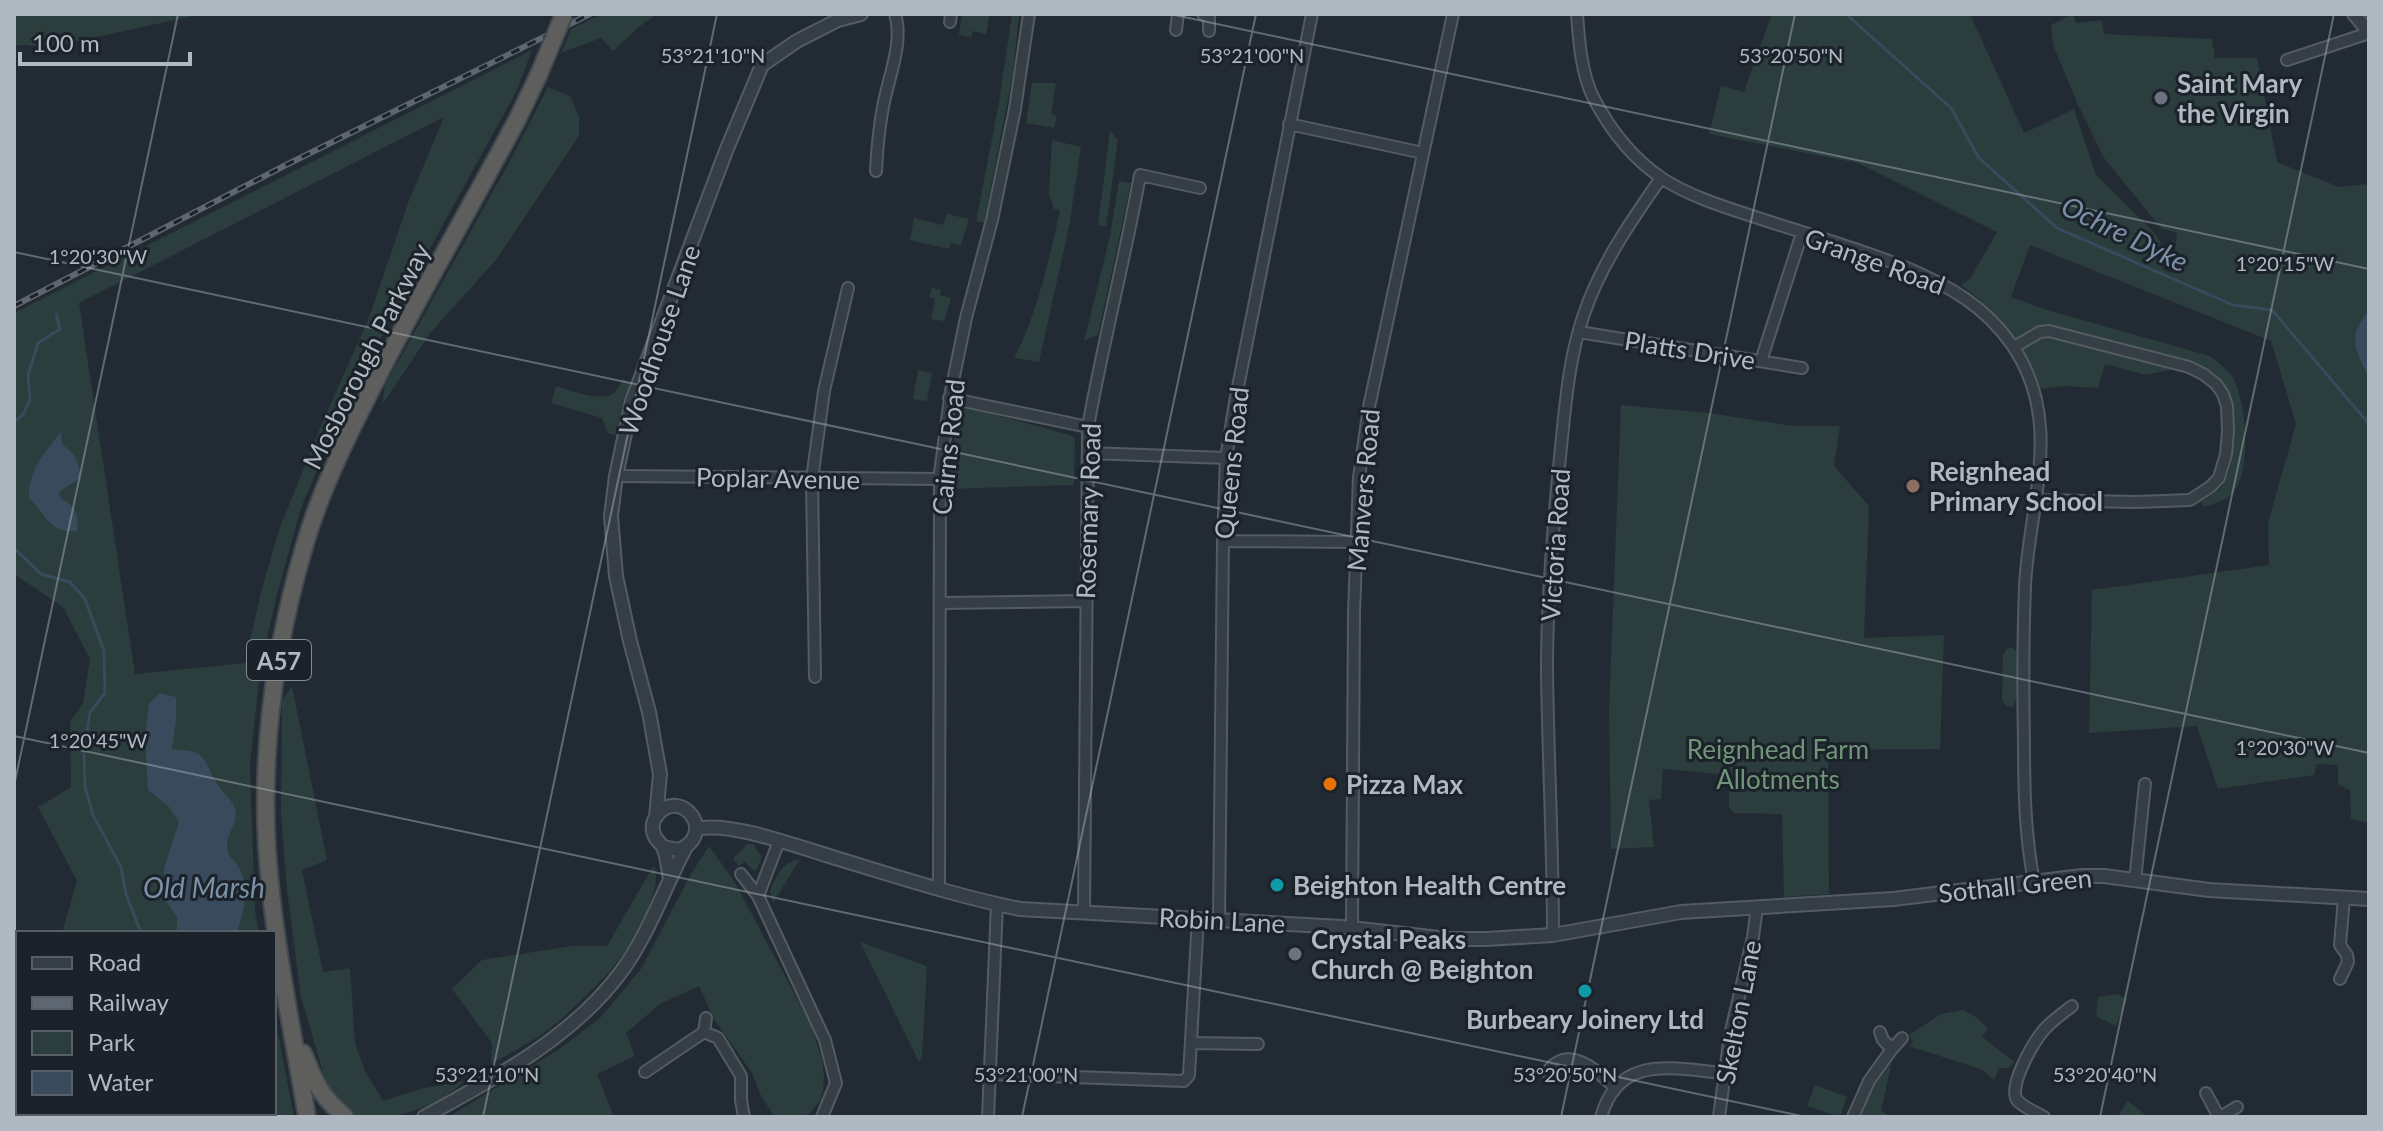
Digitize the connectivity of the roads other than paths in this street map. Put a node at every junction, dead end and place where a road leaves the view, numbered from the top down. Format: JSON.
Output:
{"nodes":[{"id":1,"x":564,"y":14,"type":"edge"},
{"id":2,"x":861,"y":14,"type":"edge"},
{"id":3,"x":895,"y":14,"type":"edge"},
{"id":4,"x":1029,"y":14,"type":"edge"},
{"id":5,"x":1178,"y":14,"type":"edge"},
{"id":6,"x":1203,"y":14,"type":"edge"},
{"id":7,"x":1312,"y":14,"type":"edge"},
{"id":8,"x":1453,"y":14,"type":"edge"},
{"id":9,"x":1577,"y":14,"type":"edge"},
{"id":10,"x":2354,"y":14,"type":"edge"},
{"id":11,"x":1176,"y":30,"type":"dead end"},
{"id":12,"x":1209,"y":31,"type":"dead end"},
{"id":13,"x":2369,"y":33,"type":"edge"},
{"id":14,"x":2287,"y":60,"type":"dead end"},
{"id":15,"x":1289,"y":124,"type":"junction"},
{"id":16,"x":1423,"y":153,"type":"junction"},
{"id":17,"x":876,"y":171,"type":"dead end"},
{"id":18,"x":1661,"y":178,"type":"junction"},
{"id":19,"x":1200,"y":188,"type":"dead end"},
{"id":20,"x":1802,"y":233,"type":"junction"},
{"id":21,"x":848,"y":288,"type":"dead end"},
{"id":22,"x":1579,"y":332,"type":"junction"},
{"id":23,"x":2014,"y":347,"type":"junction"},
{"id":24,"x":1761,"y":361,"type":"junction"},
{"id":25,"x":1802,"y":368,"type":"dead end"},
{"id":26,"x":949,"y":398,"type":"junction"},
{"id":27,"x":1088,"y":427,"type":"junction"},
{"id":28,"x":1088,"y":453,"type":"junction"},
{"id":29,"x":1226,"y":458,"type":"junction"},
{"id":30,"x":616,"y":476,"type":"junction"},
{"id":31,"x":812,"y":479,"type":"junction"},
{"id":32,"x":940,"y":479,"type":"junction"},
{"id":33,"x":2037,"y":500,"type":"junction"},
{"id":34,"x":1223,"y":541,"type":"junction"},
{"id":35,"x":1356,"y":542,"type":"junction"},
{"id":36,"x":1085,"y":601,"type":"junction"},
{"id":37,"x":940,"y":603,"type":"junction"},
{"id":38,"x":815,"y":677,"type":"dead end"},
{"id":39,"x":660,"y":783,"type":"junction"},
{"id":40,"x":2145,"y":784,"type":"dead end"},
{"id":41,"x":673,"y":806,"type":"junction"},
{"id":42,"x":656,"y":817,"type":"junction"},
{"id":43,"x":696,"y":829,"type":"junction"},
{"id":44,"x":779,"y":841,"type":"junction"},
{"id":45,"x":663,"y":847,"type":"junction"},
{"id":46,"x":686,"y":847,"type":"junction"},
{"id":47,"x":741,"y":874,"type":"dead end"},
{"id":48,"x":670,"y":878,"type":"junction"},
{"id":49,"x":2135,"y":881,"type":"junction"},
{"id":50,"x":2034,"y":882,"type":"junction"},
{"id":51,"x":939,"y":889,"type":"junction"},
{"id":52,"x":758,"y":896,"type":"junction"},
{"id":53,"x":2344,"y":898,"type":"junction"},
{"id":54,"x":2369,"y":899,"type":"edge"},
{"id":55,"x":997,"y":904,"type":"junction"},
{"id":56,"x":1757,"y":907,"type":"junction"},
{"id":57,"x":1084,"y":913,"type":"junction"},
{"id":58,"x":1198,"y":919,"type":"junction"},
{"id":59,"x":1219,"y":920,"type":"junction"},
{"id":60,"x":1352,"y":927,"type":"junction"},
{"id":61,"x":1553,"y":935,"type":"junction"},
{"id":62,"x":2340,"y":979,"type":"dead end"},
{"id":63,"x":2072,"y":1006,"type":"dead end"},
{"id":64,"x":706,"y":1018,"type":"dead end"},
{"id":65,"x":291,"y":1026,"type":"junction"},
{"id":66,"x":704,"y":1032,"type":"junction"},
{"id":67,"x":1880,"y":1032,"type":"dead end"},
{"id":68,"x":1902,"y":1038,"type":"dead end"},
{"id":69,"x":1192,"y":1043,"type":"junction"},
{"id":70,"x":1258,"y":1044,"type":"dead end"},
{"id":71,"x":1892,"y":1049,"type":"junction"},
{"id":72,"x":645,"y":1072,"type":"dead end"},
{"id":73,"x":1547,"y":1072,"type":"dead end"},
{"id":74,"x":1725,"y":1073,"type":"junction"},
{"id":75,"x":992,"y":1074,"type":"junction"},
{"id":76,"x":1614,"y":1087,"type":"junction"},
{"id":77,"x":2206,"y":1093,"type":"dead end"},
{"id":78,"x":2237,"y":1107,"type":"dead end"},
{"id":79,"x":307,"y":1117,"type":"edge"},
{"id":80,"x":345,"y":1117,"type":"edge"},
{"id":81,"x":424,"y":1117,"type":"edge"},
{"id":82,"x":744,"y":1117,"type":"edge"},
{"id":83,"x":822,"y":1117,"type":"edge"},
{"id":84,"x":988,"y":1117,"type":"edge"},
{"id":85,"x":1601,"y":1117,"type":"edge"},
{"id":86,"x":1719,"y":1117,"type":"edge"},
{"id":87,"x":1853,"y":1117,"type":"edge"},
{"id":88,"x":2044,"y":1117,"type":"edge"},
{"id":89,"x":2220,"y":1117,"type":"edge"}],
"edges":[{"from":1,"to":65,"type":"highway","name":"Mosborough Parkway","number":"A57","bridge":true},
{"from":2,"to":30,"type":"street","name":"Woodhouse Lane"},
{"from":3,"to":17,"type":"street"},
{"from":4,"to":26,"type":"street","name":"Cairns Road"},
{"from":5,"to":11,"type":"street"},
{"from":6,"to":12,"type":"street"},
{"from":7,"to":15,"type":"street","name":"Queens Road"},
{"from":8,"to":16,"type":"street","name":"Manvers Road"},
{"from":9,"to":18,"type":"street","name":"Grange Road"},
{"from":10,"to":13,"type":"street"},
{"from":13,"to":14,"type":"street"},
{"from":15,"to":16,"type":"street"},
{"from":15,"to":29,"type":"street","name":"Queens Road"},
{"from":16,"to":35,"type":"street","name":"Manvers Road"},
{"from":18,"to":20,"type":"street","name":"Grange Road"},
{"from":18,"to":22,"type":"street","name":"Victoria Road"},
{"from":19,"to":27,"type":"street","name":"Rosemary Road"},
{"from":20,"to":23,"type":"street","name":"Grange Road"},
{"from":20,"to":24,"type":"street"},
{"from":21,"to":31,"type":"street"},
{"from":22,"to":24,"type":"street","name":"Platts Drive"},
{"from":22,"to":61,"type":"street","name":"Victoria Road"},
{"from":23,"to":33,"type":"street","name":"Grange Road"},
{"from":23,"to":33,"type":"street"},
{"from":24,"to":25,"type":"street","name":"Platts Drive"},
{"from":26,"to":27,"type":"street"},
{"from":26,"to":32,"type":"street","name":"Cairns Road"},
{"from":27,"to":28,"type":"street","name":"Rosemary Road"},
{"from":28,"to":29,"type":"street"},
{"from":28,"to":36,"type":"street","name":"Rosemary Road"},
{"from":29,"to":34,"type":"street","name":"Queens Road"},
{"from":30,"to":31,"type":"street","name":"Poplar Avenue"},
{"from":30,"to":39,"type":"street","name":"Woodhouse Lane"},
{"from":31,"to":32,"type":"street","name":"Poplar Avenue"},
{"from":31,"to":38,"type":"street"},
{"from":32,"to":37,"type":"street","name":"Cairns Road"},
{"from":33,"to":50,"type":"street","name":"Grange Road"},
{"from":34,"to":35,"type":"street"},
{"from":34,"to":59,"type":"street","name":"Queens Road"},
{"from":35,"to":60,"type":"street","name":"Manvers Road"},
{"from":36,"to":37,"type":"street"},
{"from":36,"to":57,"type":"street","name":"Rosemary Road"},
{"from":37,"to":51,"type":"street","name":"Cairns Road"},
{"from":39,"to":41,"type":"street","name":"Woodhouse Lane"},
{"from":39,"to":42,"type":"street","name":"Woodhouse Lane"},
{"from":40,"to":49,"type":"street"},
{"from":41,"to":42,"type":"street"},
{"from":41,"to":43,"type":"street"},
{"from":42,"to":45,"type":"street"},
{"from":43,"to":44,"type":"street","name":"Robin Lane"},
{"from":43,"to":46,"type":"street"},
{"from":44,"to":51,"type":"street","name":"Robin Lane"},
{"from":44,"to":52,"type":"street"},
{"from":45,"to":46,"type":"street"},
{"from":45,"to":48,"type":"street"},
{"from":46,"to":48,"type":"street"},
{"from":47,"to":52,"type":"street"},
{"from":48,"to":81,"type":"street"},
{"from":49,"to":50,"type":"street","name":"Sothall Green"},
{"from":49,"to":53,"type":"street","name":"Sothall Green"},
{"from":50,"to":56,"type":"street","name":"Sothall Green"},
{"from":51,"to":55,"type":"street","name":"Robin Lane"},
{"from":52,"to":83,"type":"street"},
{"from":53,"to":54,"type":"street","name":"Sothall Green"},
{"from":53,"to":62,"type":"street"},
{"from":55,"to":57,"type":"street","name":"Robin Lane"},
{"from":55,"to":75,"type":"street"},
{"from":56,"to":61,"type":"street","name":"Robin Lane"},
{"from":56,"to":74,"type":"street","name":"Skelton Lane"},
{"from":57,"to":58,"type":"street","name":"Robin Lane"},
{"from":58,"to":59,"type":"street","name":"Robin Lane"},
{"from":58,"to":69,"type":"street"},
{"from":59,"to":60,"type":"street","name":"Robin Lane"},
{"from":60,"to":61,"type":"street","name":"Robin Lane"},
{"from":63,"to":88,"type":"street"},
{"from":64,"to":66,"type":"street"},
{"from":65,"to":79,"type":"highway","name":"Mosborough Parkway","number":"A57"},
{"from":65,"to":80,"type":"highway","name":"Mosborough Parkway","number":"A57"},
{"from":66,"to":72,"type":"street"},
{"from":66,"to":82,"type":"street"},
{"from":67,"to":71,"type":"street"},
{"from":68,"to":71,"type":"street"},
{"from":69,"to":70,"type":"street"},
{"from":69,"to":75,"type":"street"},
{"from":71,"to":87,"type":"street"},
{"from":73,"to":76,"type":"street"},
{"from":74,"to":76,"type":"street"},
{"from":74,"to":86,"type":"street","name":"Skelton Lane"},
{"from":75,"to":84,"type":"street"},
{"from":76,"to":85,"type":"street"},
{"from":77,"to":89,"type":"street"},
{"from":78,"to":89,"type":"street"}]}
